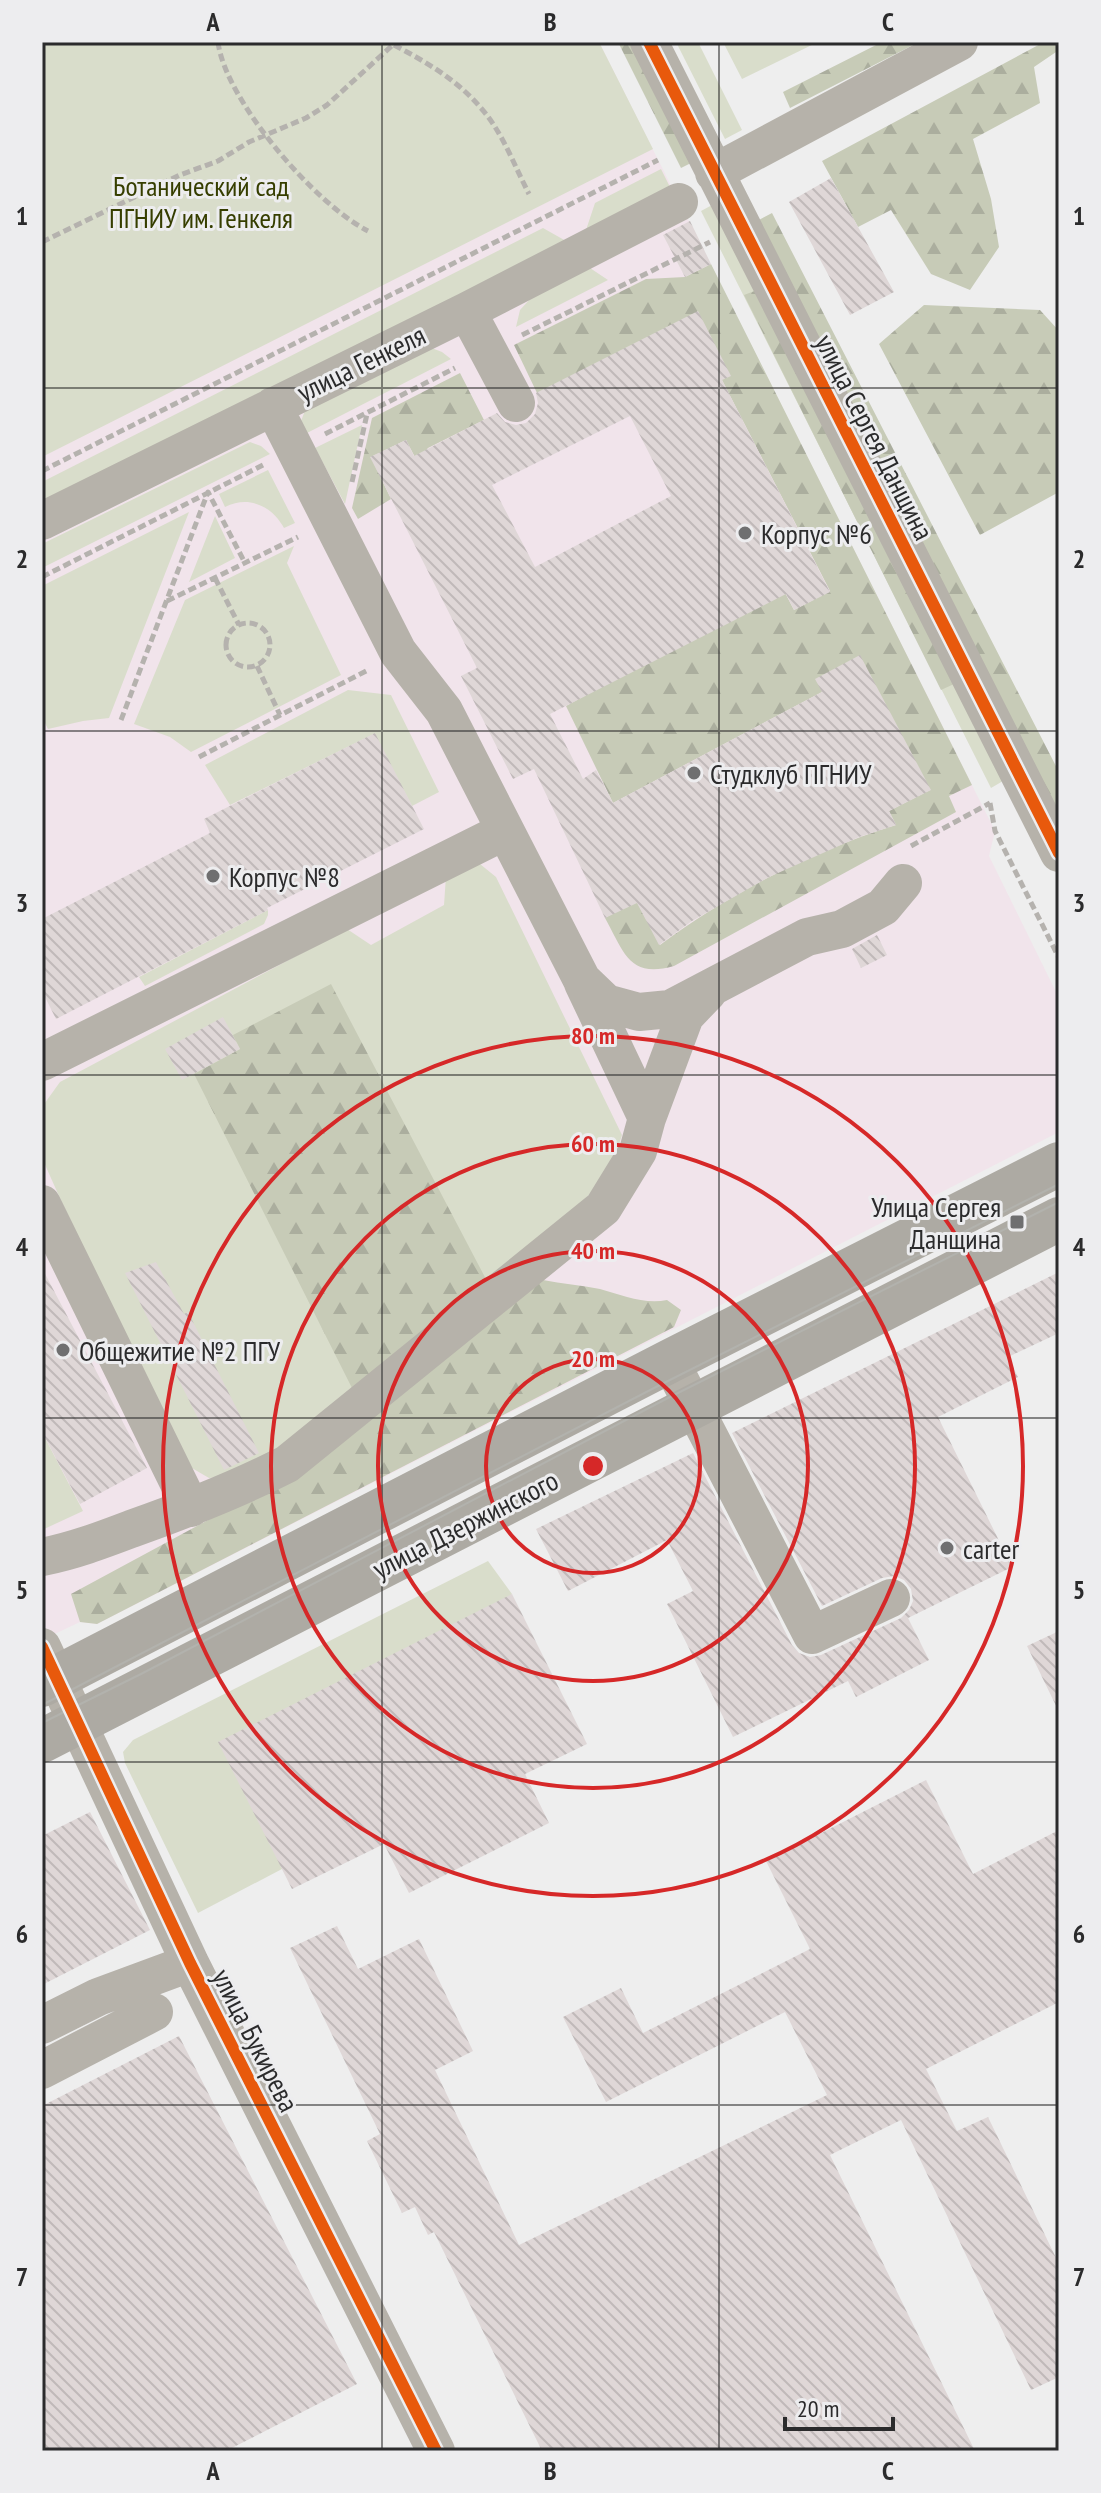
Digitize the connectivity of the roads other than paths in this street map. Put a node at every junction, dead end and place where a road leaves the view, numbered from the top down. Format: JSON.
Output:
{"nodes":[{"id":1,"x":649,"y":42,"type":"edge"},
{"id":2,"x":959,"y":42,"type":"edge"},
{"id":3,"x":714,"y":173,"type":"junction"},
{"id":4,"x":679,"y":202,"type":"dead end"},
{"id":5,"x":467,"y":311,"type":"junction"},
{"id":6,"x":516,"y":403,"type":"dead end"},
{"id":7,"x":273,"y":406,"type":"junction"},
{"id":8,"x":42,"y":521,"type":"edge"},
{"id":9,"x":505,"y":831,"type":"junction"},
{"id":10,"x":1059,"y":853,"type":"edge"},
{"id":11,"x":908,"y":880,"type":"road end"},
{"id":12,"x":582,"y":980,"type":"junction"},
{"id":13,"x":713,"y":987,"type":"junction"},
{"id":14,"x":42,"y":1062,"type":"edge"},
{"id":15,"x":647,"y":1118,"type":"junction"},
{"id":16,"x":1059,"y":1164,"type":"edge"},
{"id":17,"x":42,"y":1204,"type":"edge"},
{"id":18,"x":1059,"y":1219,"type":"edge"},
{"id":19,"x":670,"y":1361,"type":"junction"},
{"id":20,"x":694,"y":1405,"type":"junction"},
{"id":21,"x":191,"y":1508,"type":"junction"},
{"id":22,"x":42,"y":1557,"type":"edge"},
{"id":23,"x":891,"y":1598,"type":"dead end"},
{"id":24,"x":47,"y":1670,"type":"edge"},
{"id":25,"x":60,"y":1732,"type":"edge"},
{"id":26,"x":190,"y":1963,"type":"junction"},
{"id":27,"x":154,"y":2012,"type":"dead end"},
{"id":28,"x":42,"y":2025,"type":"edge"},
{"id":29,"x":42,"y":2070,"type":"edge"},
{"id":30,"x":426,"y":2448,"type":"edge"}],
"edges":[{"from":1,"to":3,"type":"street","name":"улица Сергея Данщина"},
{"from":2,"to":3,"type":"street"},
{"from":3,"to":10,"type":"street","name":"улица Сергея Данщина"},
{"from":4,"to":5,"type":"street","name":"улица Генкеля"},
{"from":5,"to":6,"type":"street"},
{"from":5,"to":7,"type":"street","name":"улица Генкеля"},
{"from":7,"to":8,"type":"street","name":"улица Генкеля"},
{"from":7,"to":9,"type":"street"},
{"from":9,"to":12,"type":"street"},
{"from":9,"to":14,"type":"street"},
{"from":11,"to":13,"type":"street"},
{"from":12,"to":13,"type":"street"},
{"from":12,"to":15,"type":"street"},
{"from":13,"to":15,"type":"street"},
{"from":15,"to":21,"type":"street"},
{"from":16,"to":19,"type":"main road","name":"улица Дзержинского"},
{"from":17,"to":21,"type":"street"},
{"from":18,"to":20,"type":"main road","name":"улица Дзержинского"},
{"from":19,"to":20,"type":"street"},
{"from":19,"to":24,"type":"main road","name":"улица Дзержинского"},
{"from":20,"to":23,"type":"street"},
{"from":20,"to":25,"type":"main road","name":"улица Дзержинского"},
{"from":21,"to":22,"type":"street"},
{"from":24,"to":25,"type":"street","name":"улица Букирева"},
{"from":25,"to":26,"type":"street","name":"улица Букирева"},
{"from":26,"to":28,"type":"street"},
{"from":26,"to":30,"type":"street","name":"улица Букирева"},
{"from":27,"to":29,"type":"street"}]}
